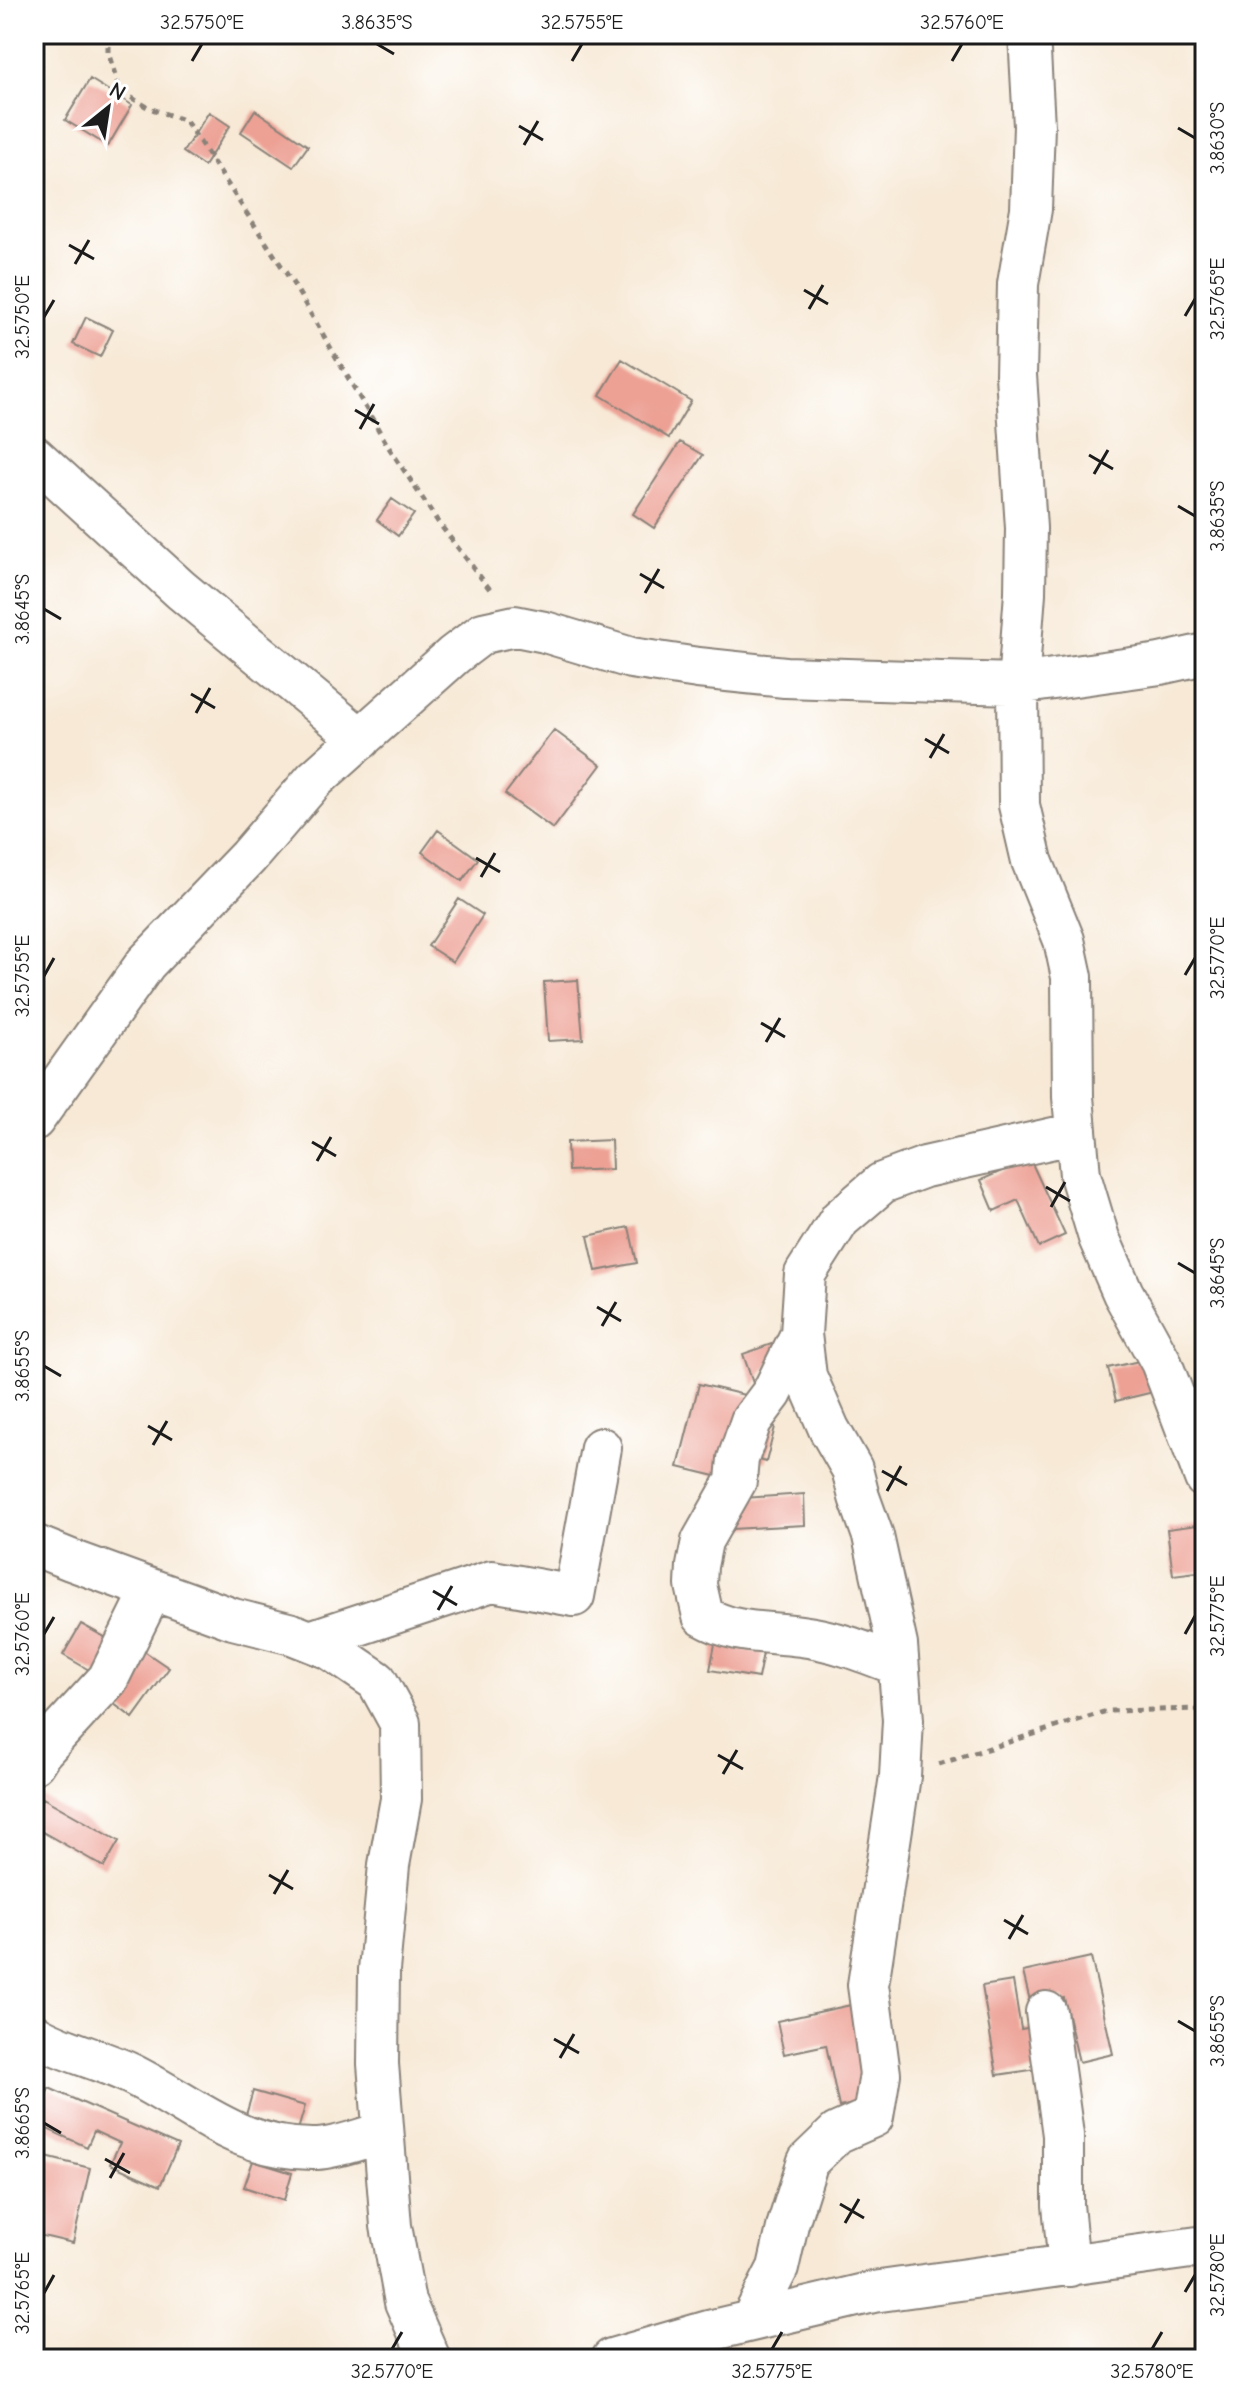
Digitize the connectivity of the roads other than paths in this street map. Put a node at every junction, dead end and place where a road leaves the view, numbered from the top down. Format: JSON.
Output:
{"nodes":[{"id":1,"x":1029,"y":34,"type":"edge"},
{"id":2,"x":34,"y":456,"type":"edge"},
{"id":3,"x":1205,"y":654,"type":"edge"},
{"id":4,"x":1018,"y":684,"type":"junction"},
{"id":5,"x":361,"y":739,"type":"junction"},
{"id":6,"x":34,"y":1120,"type":"edge"},
{"id":7,"x":1076,"y":1133,"type":"junction"},
{"id":8,"x":801,"y":1334,"type":"junction"},
{"id":9,"x":601,"y":1448,"type":"dead end"},
{"id":10,"x":1205,"y":1478,"type":"edge"},
{"id":11,"x":34,"y":1545,"type":"edge"},
{"id":12,"x":152,"y":1590,"type":"junction"},
{"id":13,"x":310,"y":1641,"type":"junction"},
{"id":14,"x":898,"y":1665,"type":"junction"},
{"id":15,"x":34,"y":1763,"type":"edge"},
{"id":16,"x":1046,"y":2012,"type":"dead end"},
{"id":17,"x":34,"y":2034,"type":"edge"},
{"id":18,"x":383,"y":2133,"type":"junction"},
{"id":19,"x":1205,"y":2246,"type":"edge"},
{"id":20,"x":1069,"y":2266,"type":"junction"},
{"id":21,"x":751,"y":2321,"type":"junction"},
{"id":22,"x":430,"y":2359,"type":"edge"},
{"id":23,"x":612,"y":2359,"type":"edge"}],
"edges":[{"from":1,"to":4,"type":"street"},
{"from":2,"to":5,"type":"street"},
{"from":3,"to":4,"type":"street"},
{"from":4,"to":5,"type":"street"},
{"from":4,"to":7,"type":"street"},
{"from":5,"to":6,"type":"street"},
{"from":7,"to":8,"type":"street"},
{"from":7,"to":10,"type":"street"},
{"from":8,"to":14,"type":"street"},
{"from":8,"to":14,"type":"street"},
{"from":9,"to":13,"type":"street"},
{"from":11,"to":12,"type":"street"},
{"from":12,"to":13,"type":"street"},
{"from":12,"to":15,"type":"street"},
{"from":13,"to":18,"type":"street"},
{"from":14,"to":21,"type":"street"},
{"from":16,"to":20,"type":"street"},
{"from":17,"to":18,"type":"street"},
{"from":18,"to":22,"type":"street"},
{"from":19,"to":20,"type":"street"},
{"from":20,"to":21,"type":"street"},
{"from":21,"to":23,"type":"street"}]}
